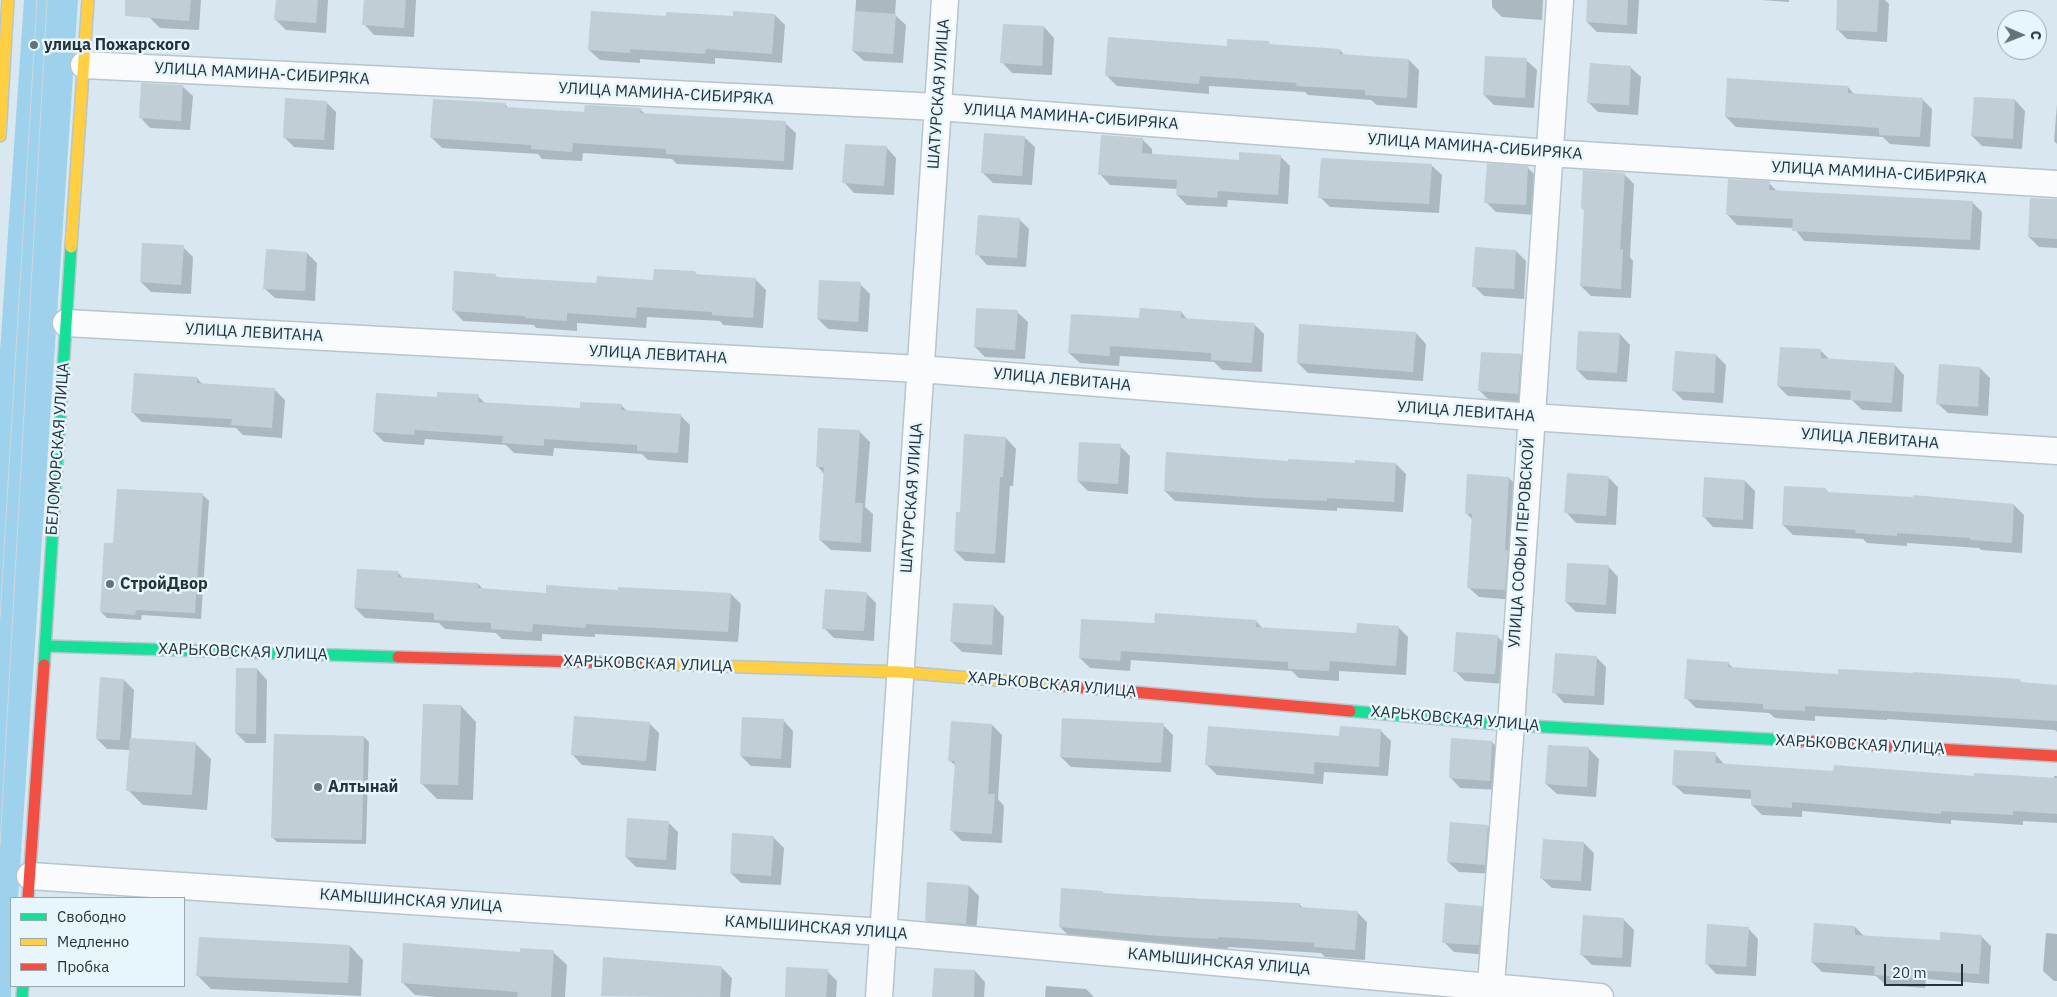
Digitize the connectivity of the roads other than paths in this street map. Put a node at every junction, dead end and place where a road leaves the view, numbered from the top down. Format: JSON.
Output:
{"nodes":[{"id":1,"x":8,"y":0,"type":"edge"},
{"id":2,"x":88,"y":0,"type":"edge"},
{"id":3,"x":945,"y":0,"type":"edge"},
{"id":4,"x":1560,"y":0,"type":"edge"},
{"id":5,"x":84,"y":65,"type":"junction"},
{"id":6,"x":938,"y":107,"type":"junction"},
{"id":7,"x":0,"y":136,"type":"edge"},
{"id":8,"x":1549,"y":153,"type":"junction"},
{"id":9,"x":2057,"y":184,"type":"edge"},
{"id":10,"x":66,"y":323,"type":"junction"},
{"id":11,"x":920,"y":369,"type":"junction"},
{"id":12,"x":1531,"y":417,"type":"junction"},
{"id":13,"x":2057,"y":450,"type":"edge"},
{"id":14,"x":45,"y":646,"type":"junction"},
{"id":15,"x":900,"y":672,"type":"junction"},
{"id":16,"x":1510,"y":724,"type":"junction"},
{"id":17,"x":2057,"y":756,"type":"edge"},
{"id":18,"x":29,"y":887,"type":"edge"},
{"id":19,"x":883,"y":932,"type":"junction"},
{"id":20,"x":1490,"y":992,"type":"edge"},
{"id":21,"x":879,"y":997,"type":"edge"},
{"id":22,"x":1600,"y":997,"type":"edge"}],
"edges":[{"from":1,"to":7,"type":"street"},
{"from":2,"to":5,"type":"street","name":"БЕЛОМОРСКАЯ УЛИЦА"},
{"from":3,"to":6,"type":"street","name":"ШАТУРСКАЯ УЛИЦА"},
{"from":4,"to":8,"type":"street","name":"УЛИЦА СОФЬИ ПЕРОВСКОЙ"},
{"from":5,"to":6,"type":"street","name":"УЛИЦА МАМИНА-СИБИРЯКА"},
{"from":5,"to":10,"type":"street","name":"БЕЛОМОРСКАЯ УЛИЦА"},
{"from":6,"to":8,"type":"street","name":"УЛИЦА МАМИНА-СИБИРЯКА"},
{"from":6,"to":11,"type":"street","name":"ШАТУРСКАЯ УЛИЦА"},
{"from":8,"to":9,"type":"street","name":"УЛИЦА МАМИНА-СИБИРЯКА"},
{"from":8,"to":12,"type":"street","name":"УЛИЦА СОФЬИ ПЕРОВСКОЙ"},
{"from":10,"to":11,"type":"street","name":"УЛИЦА ЛЕВИТАНА"},
{"from":10,"to":14,"type":"street","name":"БЕЛОМОРСКАЯ УЛИЦА"},
{"from":11,"to":12,"type":"street","name":"УЛИЦА ЛЕВИТАНА"},
{"from":11,"to":15,"type":"street","name":"ШАТУРСКАЯ УЛИЦА"},
{"from":12,"to":13,"type":"street","name":"УЛИЦА ЛЕВИТАНА"},
{"from":12,"to":16,"type":"street","name":"УЛИЦА СОФЬИ ПЕРОВСКОЙ"},
{"from":14,"to":15,"type":"street","name":"ХАРЬКОВСКАЯ УЛИЦА"},
{"from":14,"to":18,"type":"street","name":"БЕЛОМОРСКАЯ УЛИЦА"},
{"from":15,"to":16,"type":"street","name":"ХАРЬКОВСКАЯ УЛИЦА"},
{"from":15,"to":19,"type":"street","name":"ШАТУРСКАЯ УЛИЦА"},
{"from":16,"to":17,"type":"street","name":"ХАРЬКОВСКАЯ УЛИЦА"},
{"from":16,"to":20,"type":"street","name":"УЛИЦА СОФЬИ ПЕРОВСКОЙ"},
{"from":18,"to":19,"type":"street","name":"КАМЫШИНСКАЯ УЛИЦА"},
{"from":19,"to":20,"type":"street","name":"КАМЫШИНСКАЯ УЛИЦА"},
{"from":19,"to":21,"type":"street","name":"ШАТУРСКАЯ УЛИЦА"},
{"from":20,"to":22,"type":"street","name":"КАМЫШИНСКАЯ УЛИЦА"}]}
